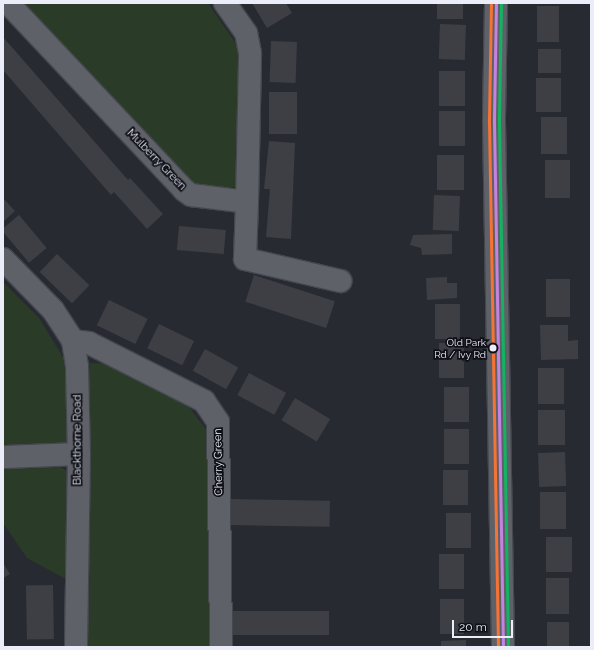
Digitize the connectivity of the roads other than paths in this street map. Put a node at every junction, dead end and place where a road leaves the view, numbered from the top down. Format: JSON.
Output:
{"nodes":[{"id":1,"x":8,"y":3,"type":"edge"},
{"id":2,"x":225,"y":3,"type":"edge"},
{"id":3,"x":496,"y":3,"type":"edge"},
{"id":4,"x":247,"y":202,"type":"junction"},
{"id":5,"x":3,"y":259,"type":"edge"},
{"id":6,"x":340,"y":281,"type":"dead end"},
{"id":7,"x":73,"y":341,"type":"junction"},
{"id":8,"x":79,"y":454,"type":"junction"},
{"id":9,"x":3,"y":457,"type":"edge"},
{"id":10,"x":76,"y":647,"type":"edge"},
{"id":11,"x":221,"y":647,"type":"edge"},
{"id":12,"x":503,"y":647,"type":"edge"}],
"edges":[{"from":1,"to":4,"type":"street","name":"Mulberry Green"},
{"from":2,"to":4,"type":"street"},
{"from":3,"to":12,"type":"street"},
{"from":4,"to":6,"type":"street"},
{"from":5,"to":7,"type":"street","name":"Blackthorne Road"},
{"from":7,"to":8,"type":"street","name":"Blackthorne Road"},
{"from":7,"to":11,"type":"street","name":"Cherry Green"},
{"from":8,"to":9,"type":"street"},
{"from":8,"to":10,"type":"street","name":"Blackthorne Road"}]}
